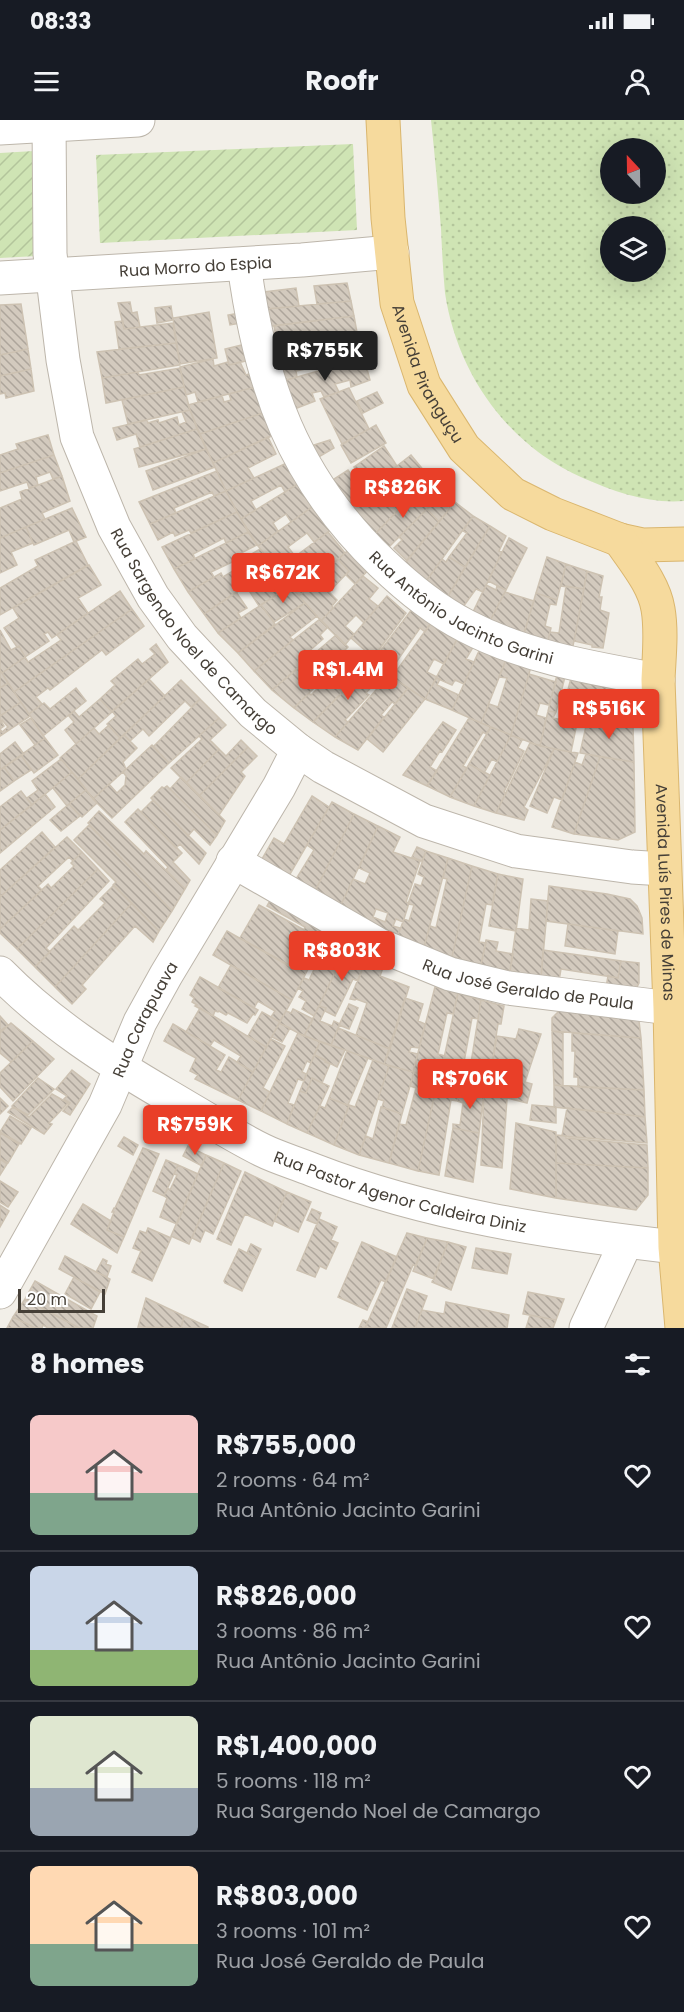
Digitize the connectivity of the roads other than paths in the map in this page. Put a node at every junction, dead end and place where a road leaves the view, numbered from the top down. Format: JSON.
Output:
{"nodes":[{"id":1,"x":138,"y":120,"type":"edge"},
{"id":2,"x":384,"y":120,"type":"edge"},
{"id":3,"x":49,"y":122,"type":"edge"},
{"id":4,"x":0,"y":128,"type":"edge"},
{"id":5,"x":392,"y":252,"type":"junction"},
{"id":6,"x":244,"y":264,"type":"junction"},
{"id":7,"x":52,"y":275,"type":"junction"},
{"id":8,"x":0,"y":278,"type":"edge"},
{"id":9,"x":620,"y":540,"type":"junction"},
{"id":10,"x":684,"y":544,"type":"edge"},
{"id":11,"x":658,"y":680,"type":"junction"},
{"id":12,"x":298,"y":750,"type":"junction"},
{"id":13,"x":233,"y":861,"type":"junction"},
{"id":14,"x":664,"y":868,"type":"junction"},
{"id":15,"x":0,"y":973,"type":"edge"},
{"id":16,"x":670,"y":1008,"type":"junction"},
{"id":17,"x":121,"y":1069,"type":"junction"},
{"id":18,"x":626,"y":1242,"type":"junction"},
{"id":19,"x":675,"y":1247,"type":"junction"},
{"id":20,"x":0,"y":1292,"type":"edge"},
{"id":21,"x":586,"y":1328,"type":"edge"},
{"id":22,"x":682,"y":1328,"type":"edge"}],
"edges":[{"from":1,"to":3,"type":"street"},
{"from":2,"to":5,"type":"main road","name":"Avenida Piranguçu"},
{"from":3,"to":4,"type":"street"},
{"from":3,"to":7,"type":"street","name":"Rua Sargendo Noel de Camargo"},
{"from":5,"to":6,"type":"street","name":"Rua Morro do Espia"},
{"from":5,"to":9,"type":"main road","name":"Avenida Piranguçu"},
{"from":6,"to":7,"type":"street","name":"Rua Morro do Espia"},
{"from":6,"to":11,"type":"street","name":"Rua Antônio Jacinto Garini"},
{"from":7,"to":8,"type":"street","name":"Rua Morro do Espia"},
{"from":7,"to":12,"type":"street","name":"Rua Sargendo Noel de Camargo"},
{"from":9,"to":10,"type":"main road","name":"Avenida Piranguçu"},
{"from":9,"to":11,"type":"main road","name":"Avenida Luís Pires de Minas"},
{"from":11,"to":14,"type":"main road","name":"Avenida Luís Pires de Minas"},
{"from":12,"to":13,"type":"street","name":"Rua Carapuava"},
{"from":12,"to":14,"type":"street","name":"Rua Sargendo Noel de Camargo"},
{"from":13,"to":16,"type":"street","name":"Rua José Geraldo de Paula"},
{"from":13,"to":17,"type":"street","name":"Rua Carapuava"},
{"from":14,"to":16,"type":"main road","name":"Avenida Luís Pires de Minas"},
{"from":15,"to":17,"type":"street","name":"Rua Pastor Agenor Caldeira Diniz"},
{"from":16,"to":19,"type":"main road","name":"Avenida Luís Pires de Minas"},
{"from":17,"to":18,"type":"street","name":"Rua Pastor Agenor Caldeira Diniz"},
{"from":17,"to":20,"type":"street","name":"Rua Carapuava"},
{"from":18,"to":19,"type":"street","name":"Rua Pastor Agenor Caldeira Diniz"},
{"from":18,"to":21,"type":"street"},
{"from":19,"to":22,"type":"main road","name":"Avenida Luís Pires de Minas"}]}
